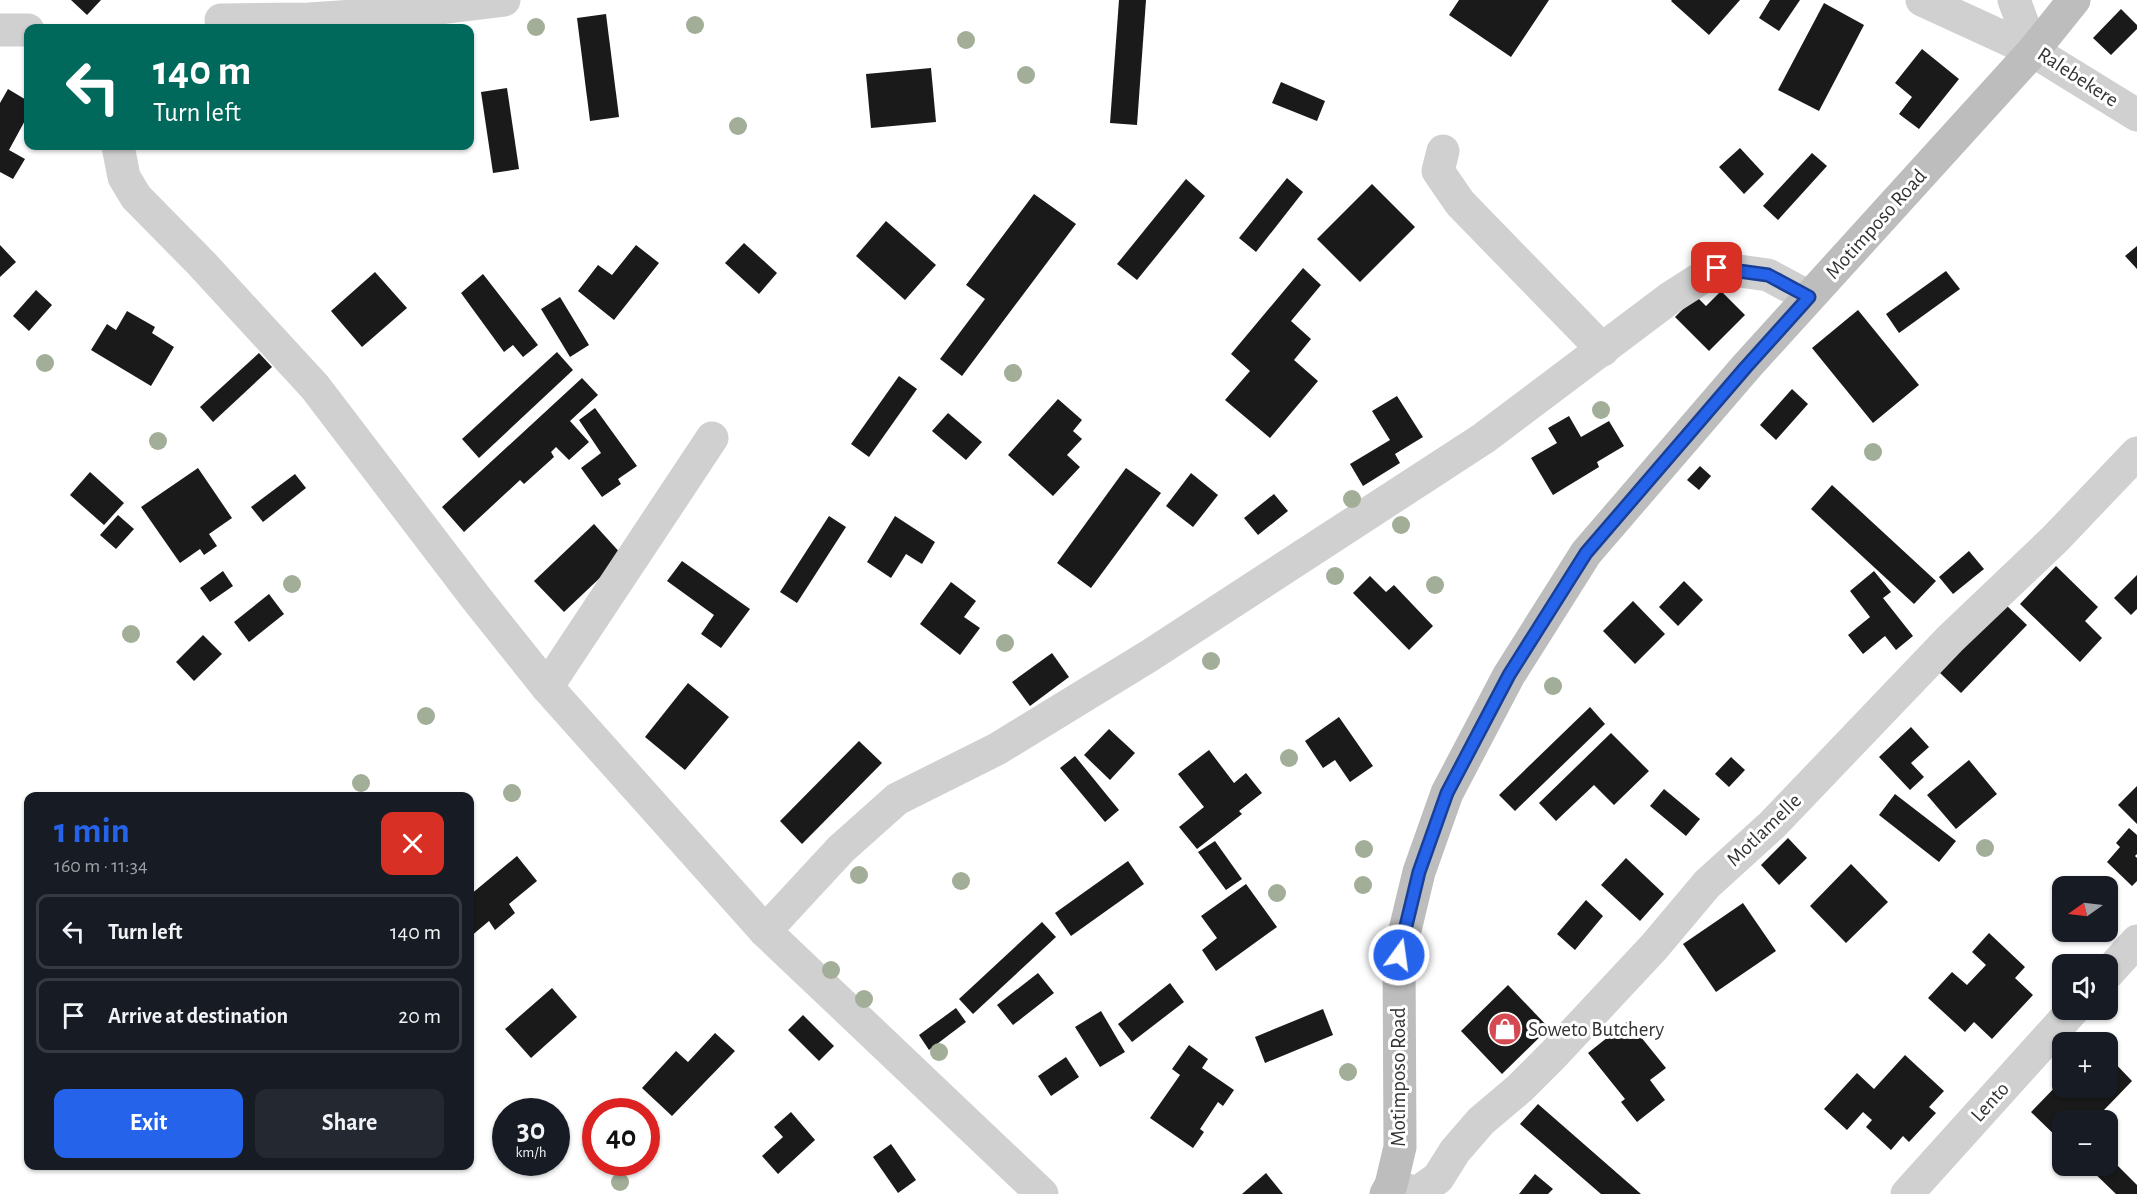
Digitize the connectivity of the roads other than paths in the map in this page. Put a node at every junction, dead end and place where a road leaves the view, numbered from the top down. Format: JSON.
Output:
{"nodes":[{"id":1,"x":504,"y":0,"type":"edge"},
{"id":2,"x":1922,"y":0,"type":"edge"},
{"id":3,"x":2014,"y":0,"type":"edge"},
{"id":4,"x":2074,"y":0,"type":"edge"},
{"id":5,"x":214,"y":16,"type":"edge"},
{"id":6,"x":0,"y":30,"type":"edge"},
{"id":7,"x":24,"y":30,"type":"edge"},
{"id":8,"x":2033,"y":51,"type":"junction"},
{"id":9,"x":2137,"y":115,"type":"edge"},
{"id":10,"x":119,"y":150,"type":"edge"},
{"id":11,"x":1443,"y":151,"type":"dead end"},
{"id":12,"x":1809,"y":297,"type":"junction"},
{"id":13,"x":1603,"y":350,"type":"junction"},
{"id":14,"x":712,"y":438,"type":"dead end"},
{"id":15,"x":2137,"y":453,"type":"edge"},
{"id":16,"x":547,"y":687,"type":"junction"},
{"id":17,"x":765,"y":931,"type":"junction"},
{"id":18,"x":2137,"y":941,"type":"edge"},
{"id":19,"x":2118,"y":962,"type":"edge"},
{"id":20,"x":2064,"y":1020,"type":"edge"},
{"id":21,"x":1388,"y":1190,"type":"edge"},
{"id":22,"x":1042,"y":1194,"type":"edge"},
{"id":23,"x":1907,"y":1194,"type":"edge"}],
"edges":[{"from":1,"to":5,"type":"street"},
{"from":2,"to":8,"type":"street"},
{"from":3,"to":8,"type":"street","name":"Ralebekere"},
{"from":4,"to":8,"type":"street","name":"Motimposo Road"},
{"from":6,"to":7,"type":"street"},
{"from":8,"to":9,"type":"street","name":"Ralebekere"},
{"from":8,"to":12,"type":"street","name":"Motimposo Road"},
{"from":10,"to":16,"type":"street"},
{"from":11,"to":13,"type":"street"},
{"from":12,"to":13,"type":"street"},
{"from":12,"to":21,"type":"street","name":"Motimposo Road"},
{"from":13,"to":17,"type":"street"},
{"from":14,"to":16,"type":"street"},
{"from":15,"to":21,"type":"street","name":"Motlamelle"},
{"from":16,"to":17,"type":"street"},
{"from":17,"to":22,"type":"street"},
{"from":18,"to":19,"type":"street"},
{"from":20,"to":23,"type":"street","name":"Lento"}]}
